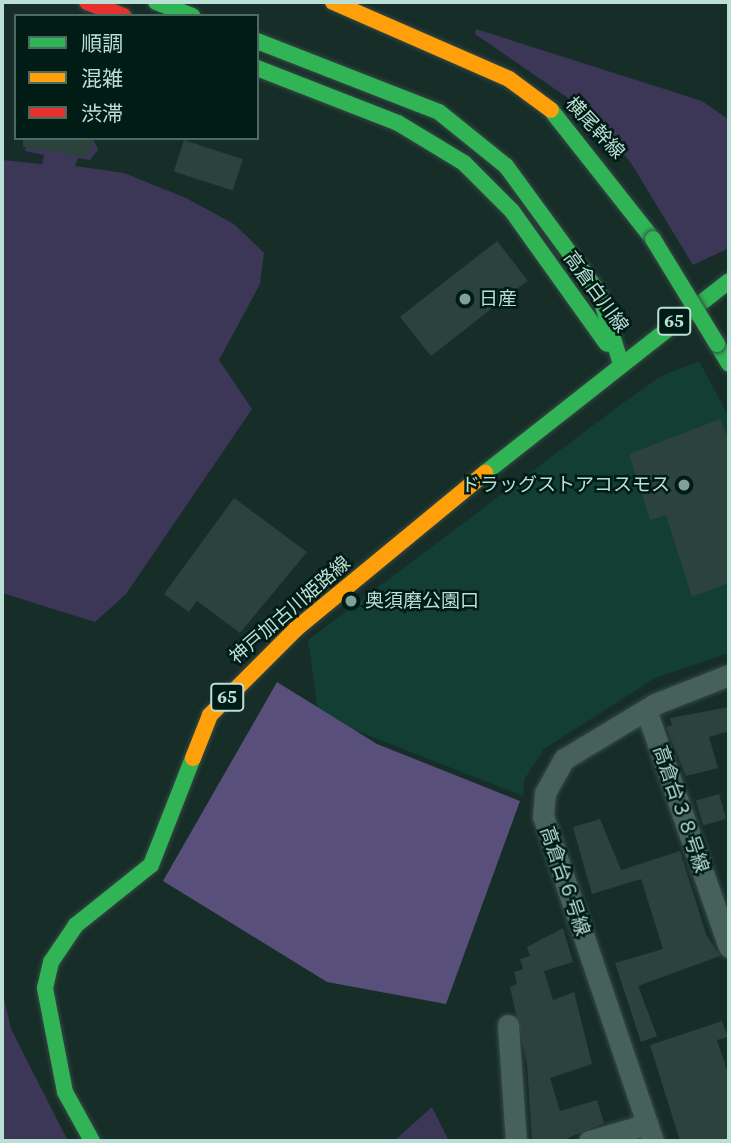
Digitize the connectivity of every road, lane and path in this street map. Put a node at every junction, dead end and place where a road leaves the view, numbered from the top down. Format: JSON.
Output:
{"nodes":[{"id":1,"x":87,"y":2,"type":"edge"},
{"id":2,"x":156,"y":2,"type":"edge"},
{"id":3,"x":333,"y":2,"type":"edge"},
{"id":4,"x":118,"y":14,"type":"edge"},
{"id":5,"x":187,"y":14,"type":"edge"},
{"id":6,"x":259,"y":42,"type":"edge"},
{"id":7,"x":259,"y":69,"type":"edge"},
{"id":8,"x":729,"y":281,"type":"edge"},
{"id":9,"x":718,"y":314,"type":"dead end"},
{"id":10,"x":620,"y":361,"type":"junction"},
{"id":11,"x":729,"y":364,"type":"edge"},
{"id":12,"x":729,"y":675,"type":"edge"},
{"id":13,"x":646,"y":710,"type":"junction"},
{"id":14,"x":729,"y":947,"type":"edge"},
{"id":15,"x":508,"y":1025,"type":"dead end"},
{"id":16,"x":650,"y":1133,"type":"edge"},
{"id":17,"x":92,"y":1141,"type":"edge"},
{"id":18,"x":516,"y":1141,"type":"edge"},
{"id":19,"x":589,"y":1141,"type":"edge"}],
"edges":[{"from":1,"to":4,"type":"street"},
{"from":2,"to":5,"type":"street"},
{"from":3,"to":11,"type":"street","name":"横尾幹線","bridge":true},
{"from":6,"to":10,"type":"street","name":"高倉白川線"},
{"from":7,"to":10,"type":"street","name":"高倉白川線"},
{"from":8,"to":10,"type":"street","name":"神戸加古川姫路線","number":"65"},
{"from":9,"to":10,"type":"street","name":"神戸加古川姫路線","number":"65"},
{"from":10,"to":17,"type":"street","name":"神戸加古川姫路線","number":"65"},
{"from":12,"to":13,"type":"street","name":"高倉台６号線"},
{"from":13,"to":14,"type":"street","name":"高倉台３８号線"},
{"from":13,"to":16,"type":"street","name":"高倉台６号線"},
{"from":15,"to":18,"type":"street"},
{"from":16,"to":19,"type":"street"}]}
